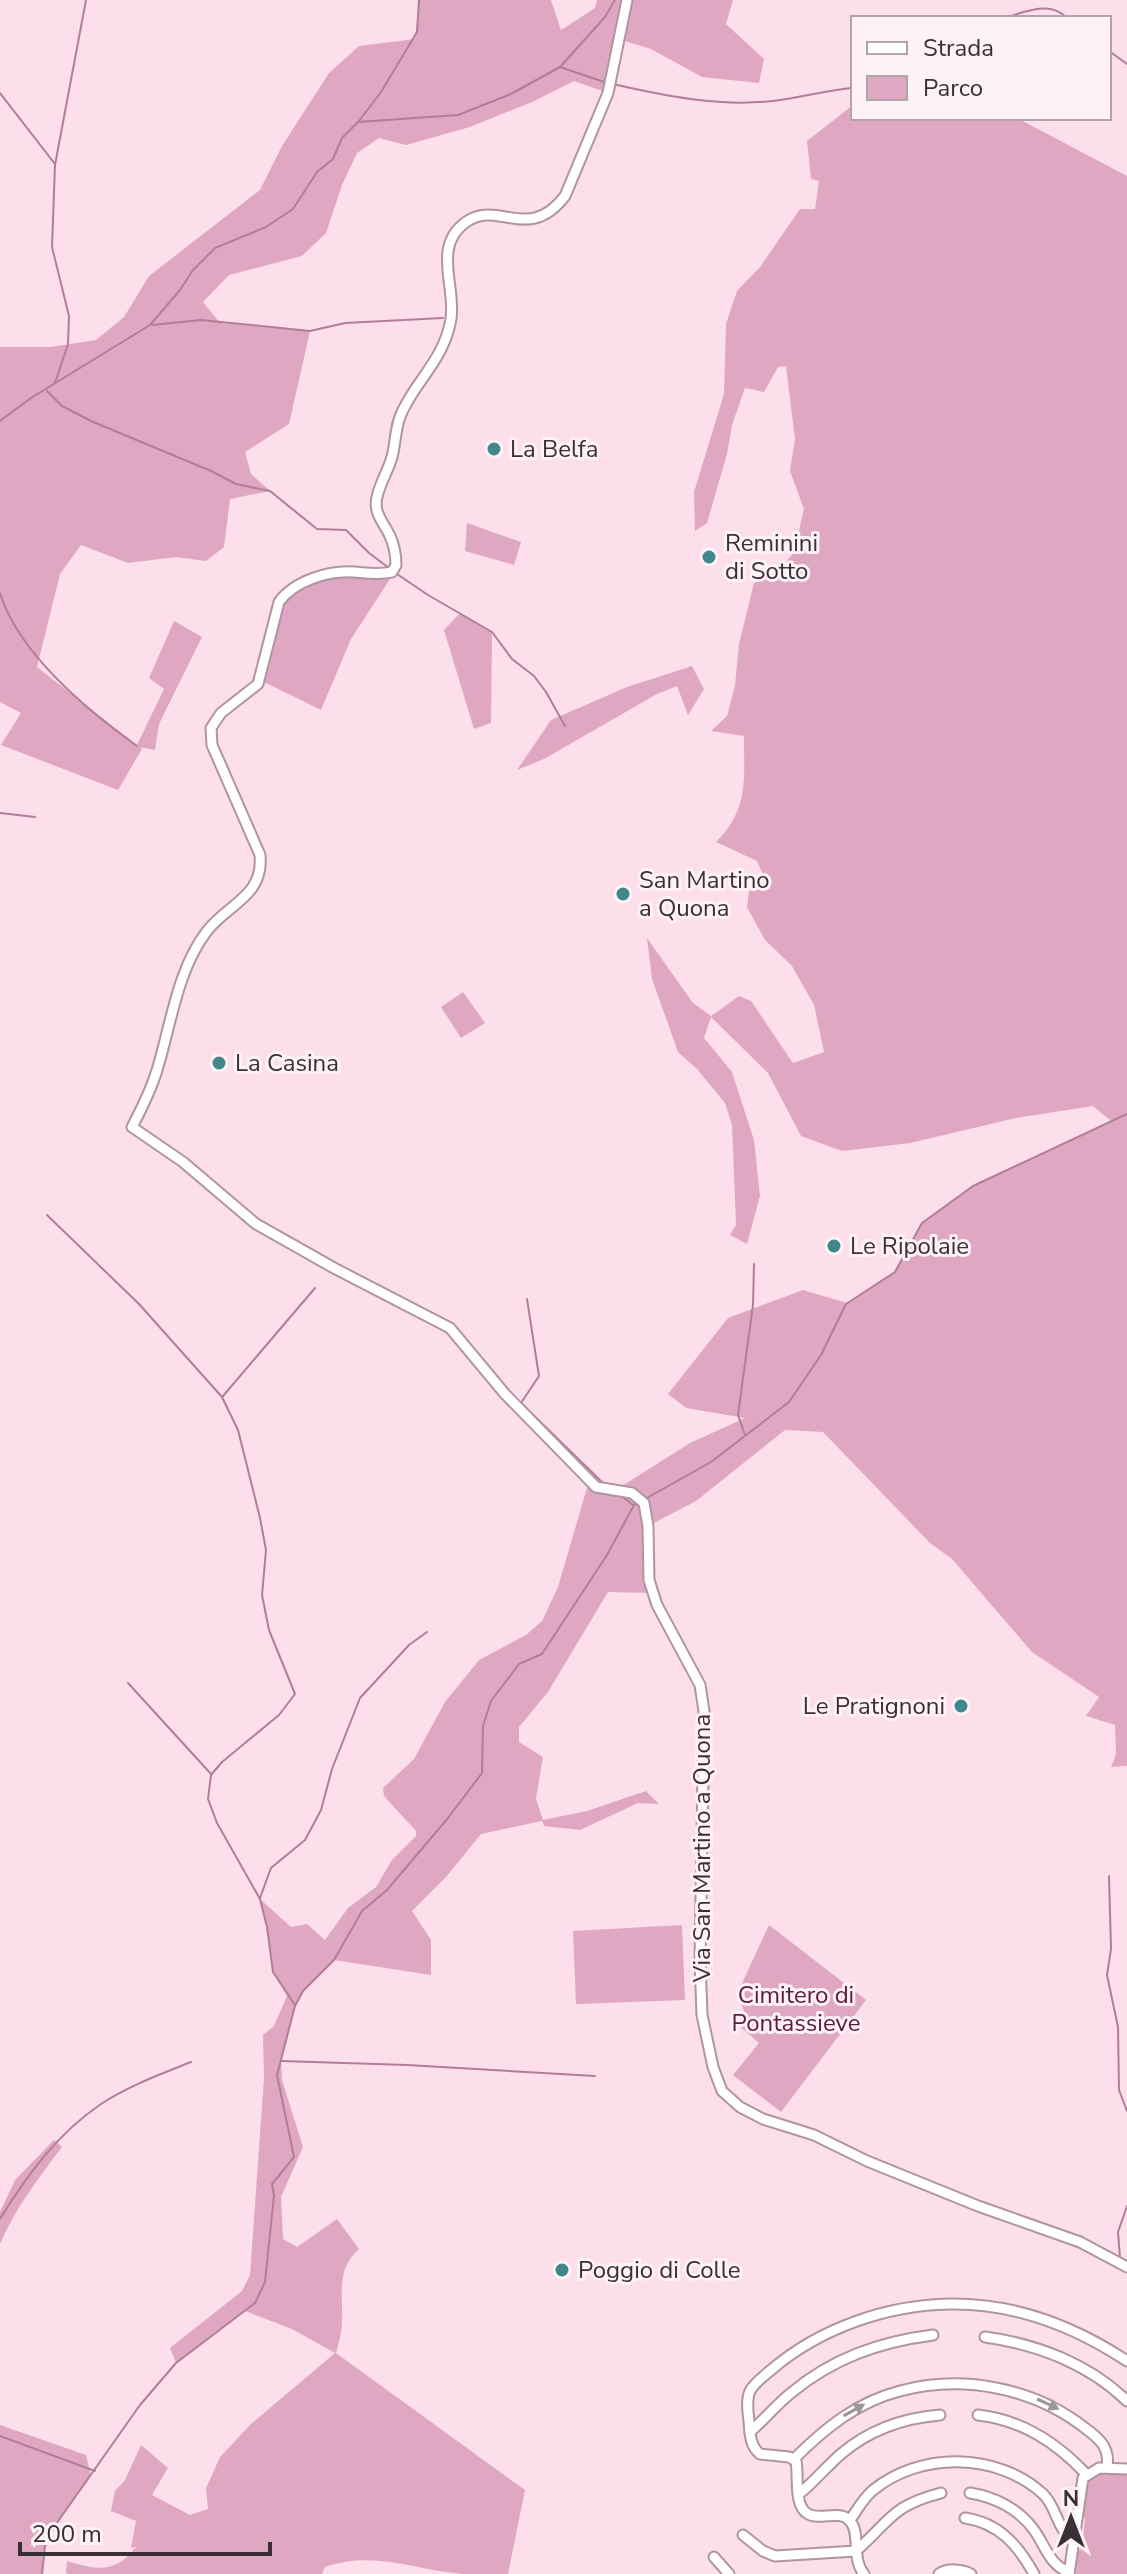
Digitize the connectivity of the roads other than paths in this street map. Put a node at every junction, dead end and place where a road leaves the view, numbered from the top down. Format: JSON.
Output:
{"nodes":[{"id":1,"x":627,"y":0,"type":"edge"},
{"id":2,"x":1127,"y":2267,"type":"edge"},
{"id":3,"x":933,"y":2335,"type":"dead end"},
{"id":4,"x":985,"y":2337,"type":"dead end"},
{"id":5,"x":1127,"y":2361,"type":"edge"},
{"id":6,"x":1127,"y":2401,"type":"edge"},
{"id":7,"x":940,"y":2415,"type":"dead end"},
{"id":8,"x":978,"y":2415,"type":"dead end"},
{"id":9,"x":750,"y":2428,"type":"junction"},
{"id":10,"x":794,"y":2459,"type":"junction"},
{"id":11,"x":1107,"y":2467,"type":"junction"},
{"id":12,"x":1127,"y":2469,"type":"edge"},
{"id":13,"x":1086,"y":2474,"type":"junction"},
{"id":14,"x":941,"y":2493,"type":"dead end"},
{"id":15,"x":970,"y":2493,"type":"dead end"},
{"id":16,"x":799,"y":2494,"type":"junction"},
{"id":17,"x":965,"y":2518,"type":"dead end"},
{"id":18,"x":850,"y":2520,"type":"junction"},
{"id":19,"x":743,"y":2535,"type":"dead end"},
{"id":20,"x":1073,"y":2539,"type":"junction"},
{"id":21,"x":856,"y":2551,"type":"junction"},
{"id":22,"x":714,"y":2557,"type":"dead end"},
{"id":23,"x":1069,"y":2573,"type":"edge"},
{"id":24,"x":729,"y":2574,"type":"edge"},
{"id":25,"x":864,"y":2574,"type":"edge"},
{"id":26,"x":939,"y":2574,"type":"edge"},
{"id":27,"x":971,"y":2574,"type":"edge"},
{"id":28,"x":1034,"y":2574,"type":"edge"}],
"edges":[{"from":1,"to":2,"type":"street","name":"Via San Martino a Quona"},
{"from":3,"to":9,"type":"street"},
{"from":4,"to":6,"type":"street"},
{"from":5,"to":9,"type":"street"},
{"from":7,"to":16,"type":"street"},
{"from":8,"to":13,"type":"street"},
{"from":9,"to":10,"type":"street"},
{"from":10,"to":11,"type":"street","one_way":true},
{"from":10,"to":16,"type":"street"},
{"from":11,"to":12,"type":"street"},
{"from":11,"to":13,"type":"street"},
{"from":13,"to":20,"type":"street"},
{"from":14,"to":21,"type":"street"},
{"from":15,"to":23,"type":"street"},
{"from":16,"to":18,"type":"street"},
{"from":17,"to":28,"type":"street"},
{"from":18,"to":20,"type":"street"},
{"from":18,"to":21,"type":"street"},
{"from":19,"to":21,"type":"street"},
{"from":20,"to":23,"type":"street"},
{"from":21,"to":25,"type":"street"},
{"from":22,"to":24,"type":"street"},
{"from":26,"to":27,"type":"street"}]}
